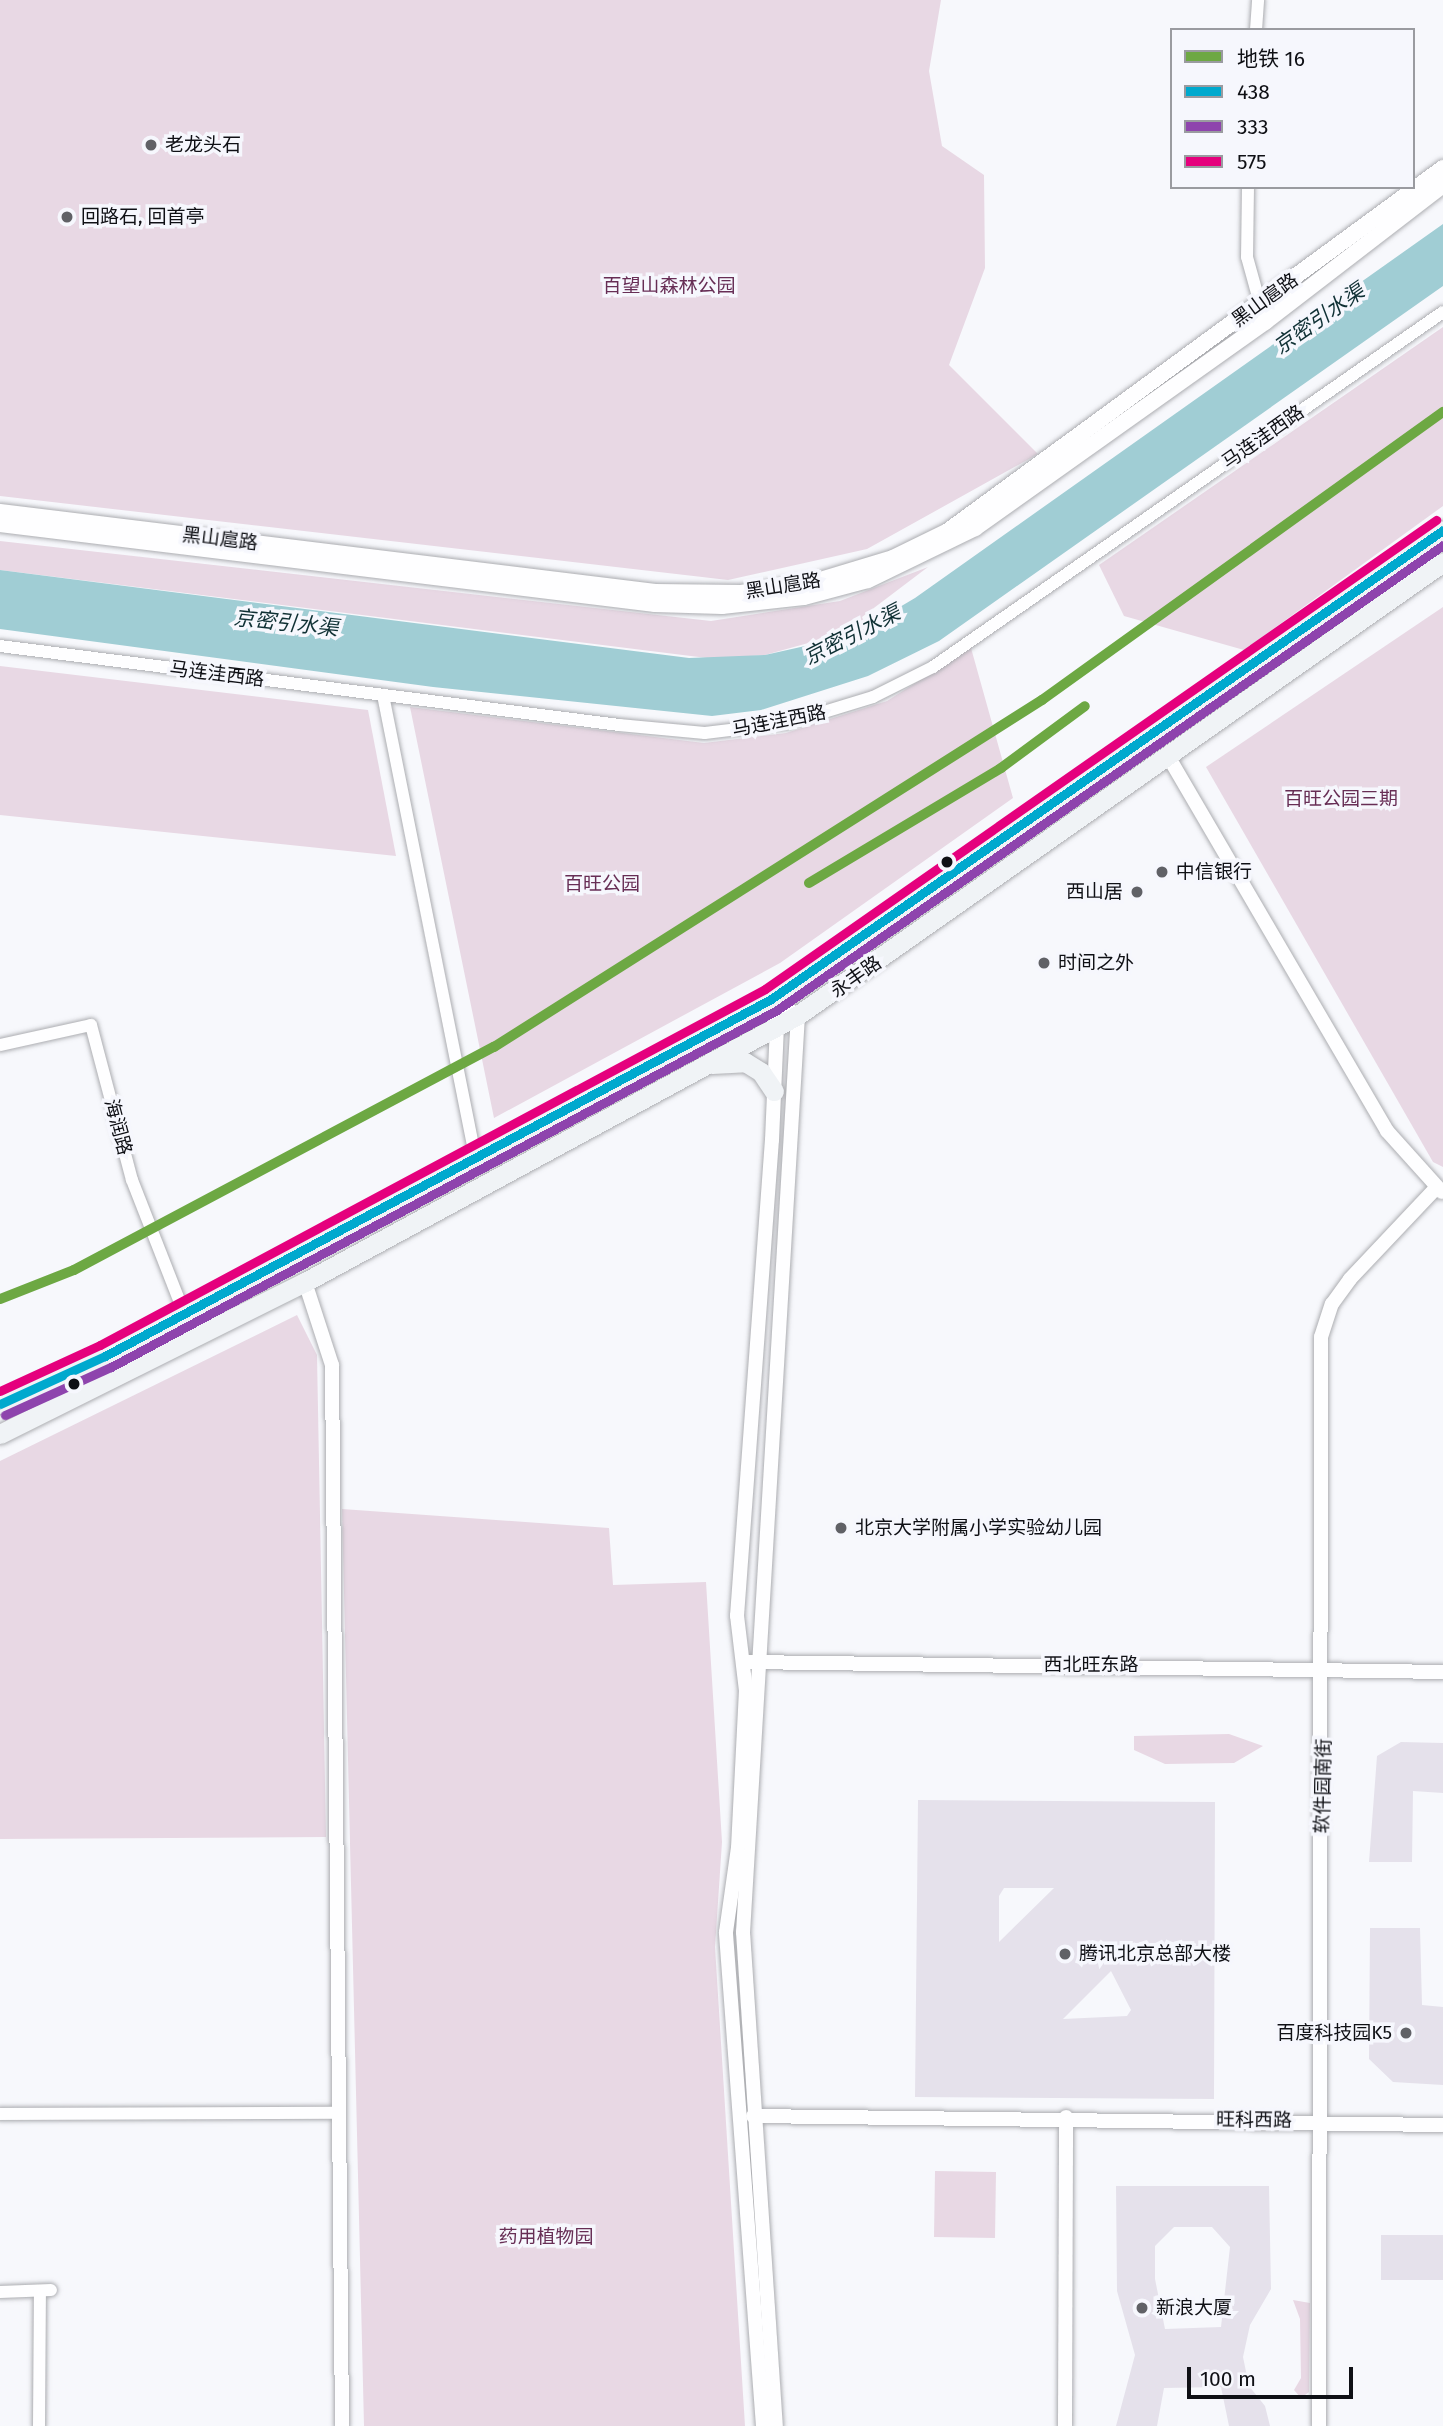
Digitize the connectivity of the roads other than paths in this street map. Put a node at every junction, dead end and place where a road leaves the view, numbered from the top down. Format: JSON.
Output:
{"nodes":[{"id":1,"x":1258,"y":0,"type":"edge"},
{"id":2,"x":1256,"y":28,"type":"edge"},
{"id":3,"x":1443,"y":167,"type":"edge"},
{"id":4,"x":1443,"y":184,"type":"edge"},
{"id":5,"x":1415,"y":188,"type":"edge"},
{"id":6,"x":1248,"y":189,"type":"edge"},
{"id":7,"x":1414,"y":189,"type":"edge"},
{"id":8,"x":1256,"y":307,"type":"junction"},
{"id":9,"x":1443,"y":312,"type":"edge"},
{"id":10,"x":1265,"y":322,"type":"junction"},
{"id":11,"x":0,"y":512,"type":"edge"},
{"id":12,"x":0,"y":524,"type":"edge"},
{"id":13,"x":1443,"y":530,"type":"edge"},
{"id":14,"x":1443,"y":562,"type":"edge"},
{"id":15,"x":0,"y":646,"type":"edge"},
{"id":16,"x":383,"y":695,"type":"junction"},
{"id":17,"x":1168,"y":756,"type":"junction"},
{"id":18,"x":771,"y":999,"type":"junction"},
{"id":19,"x":798,"y":1015,"type":"junction"},
{"id":20,"x":777,"y":1027,"type":"junction"},
{"id":21,"x":0,"y":1045,"type":"edge"},
{"id":22,"x":701,"y":1066,"type":"junction"},
{"id":23,"x":774,"y":1091,"type":"junction"},
{"id":24,"x":475,"y":1154,"type":"junction"},
{"id":25,"x":1439,"y":1190,"type":"edge"},
{"id":26,"x":305,"y":1282,"type":"junction"},
{"id":27,"x":184,"y":1313,"type":"junction"},
{"id":28,"x":0,"y":1404,"type":"edge"},
{"id":29,"x":0,"y":1434,"type":"edge"},
{"id":30,"x":740,"y":1662,"type":"junction"},
{"id":31,"x":757,"y":1663,"type":"junction"},
{"id":32,"x":1324,"y":1667,"type":"junction"},
{"id":33,"x":1443,"y":1672,"type":"edge"},
{"id":34,"x":335,"y":2113,"type":"junction"},
{"id":35,"x":0,"y":2114,"type":"edge"},
{"id":36,"x":753,"y":2116,"type":"junction"},
{"id":37,"x":1066,"y":2117,"type":"junction"},
{"id":38,"x":1320,"y":2121,"type":"junction"},
{"id":39,"x":1443,"y":2125,"type":"edge"},
{"id":40,"x":0,"y":2291,"type":"edge"},
{"id":41,"x":39,"y":2426,"type":"edge"},
{"id":42,"x":342,"y":2426,"type":"edge"},
{"id":43,"x":763,"y":2426,"type":"edge"},
{"id":44,"x":776,"y":2426,"type":"edge"},
{"id":45,"x":1065,"y":2426,"type":"edge"},
{"id":46,"x":1319,"y":2426,"type":"edge"}],
"edges":[{"from":1,"to":2,"type":"street"},
{"from":3,"to":5,"type":"main road","name":"黑山扈路"},
{"from":4,"to":10,"type":"main road","name":"黑山扈路"},
{"from":6,"to":8,"type":"street"},
{"from":7,"to":8,"type":"main road","name":"黑山扈路"},
{"from":8,"to":10,"type":"street"},
{"from":8,"to":11,"type":"main road","name":"黑山扈路"},
{"from":9,"to":16,"type":"street","name":"马连洼西路"},
{"from":10,"to":12,"type":"main road","name":"黑山扈路"},
{"from":13,"to":18,"type":"main road","name":"永丰路"},
{"from":14,"to":17,"type":"main road","name":"永丰路"},
{"from":15,"to":16,"type":"street","name":"马连洼西路"},
{"from":16,"to":24,"type":"street"},
{"from":17,"to":19,"type":"main road","name":"永丰路"},
{"from":17,"to":25,"type":"street"},
{"from":18,"to":19,"type":"street"},
{"from":18,"to":20,"type":"street"},
{"from":18,"to":24,"type":"main road","name":"永丰路"},
{"from":19,"to":20,"type":"main road","name":"永丰路"},
{"from":19,"to":31,"type":"street"},
{"from":20,"to":22,"type":"main road","name":"永丰路"},
{"from":20,"to":23,"type":"street"},
{"from":21,"to":27,"type":"street","name":"海润路"},
{"from":22,"to":23,"type":"main road"},
{"from":22,"to":26,"type":"main road","name":"永丰路"},
{"from":23,"to":30,"type":"street"},
{"from":24,"to":27,"type":"main road","name":"永丰路"},
{"from":25,"to":32,"type":"street","name":"软件园南街"},
{"from":26,"to":29,"type":"main road","name":"永丰路"},
{"from":26,"to":34,"type":"street"},
{"from":27,"to":28,"type":"main road","name":"永丰路"},
{"from":30,"to":31,"type":"street","name":"西北旺东路"},
{"from":30,"to":43,"type":"street"},
{"from":31,"to":32,"type":"street","name":"西北旺东路"},
{"from":31,"to":36,"type":"street"},
{"from":32,"to":33,"type":"street","name":"西北旺东路"},
{"from":32,"to":38,"type":"street","name":"软件园南街"},
{"from":34,"to":35,"type":"street"},
{"from":34,"to":42,"type":"street"},
{"from":36,"to":37,"type":"street","name":"旺科西路"},
{"from":36,"to":44,"type":"street"},
{"from":37,"to":38,"type":"street","name":"旺科西路"},
{"from":37,"to":45,"type":"street"},
{"from":38,"to":39,"type":"street","name":"旺科西路"},
{"from":38,"to":46,"type":"street","name":"软件园南街"},
{"from":40,"to":41,"type":"street"}]}
